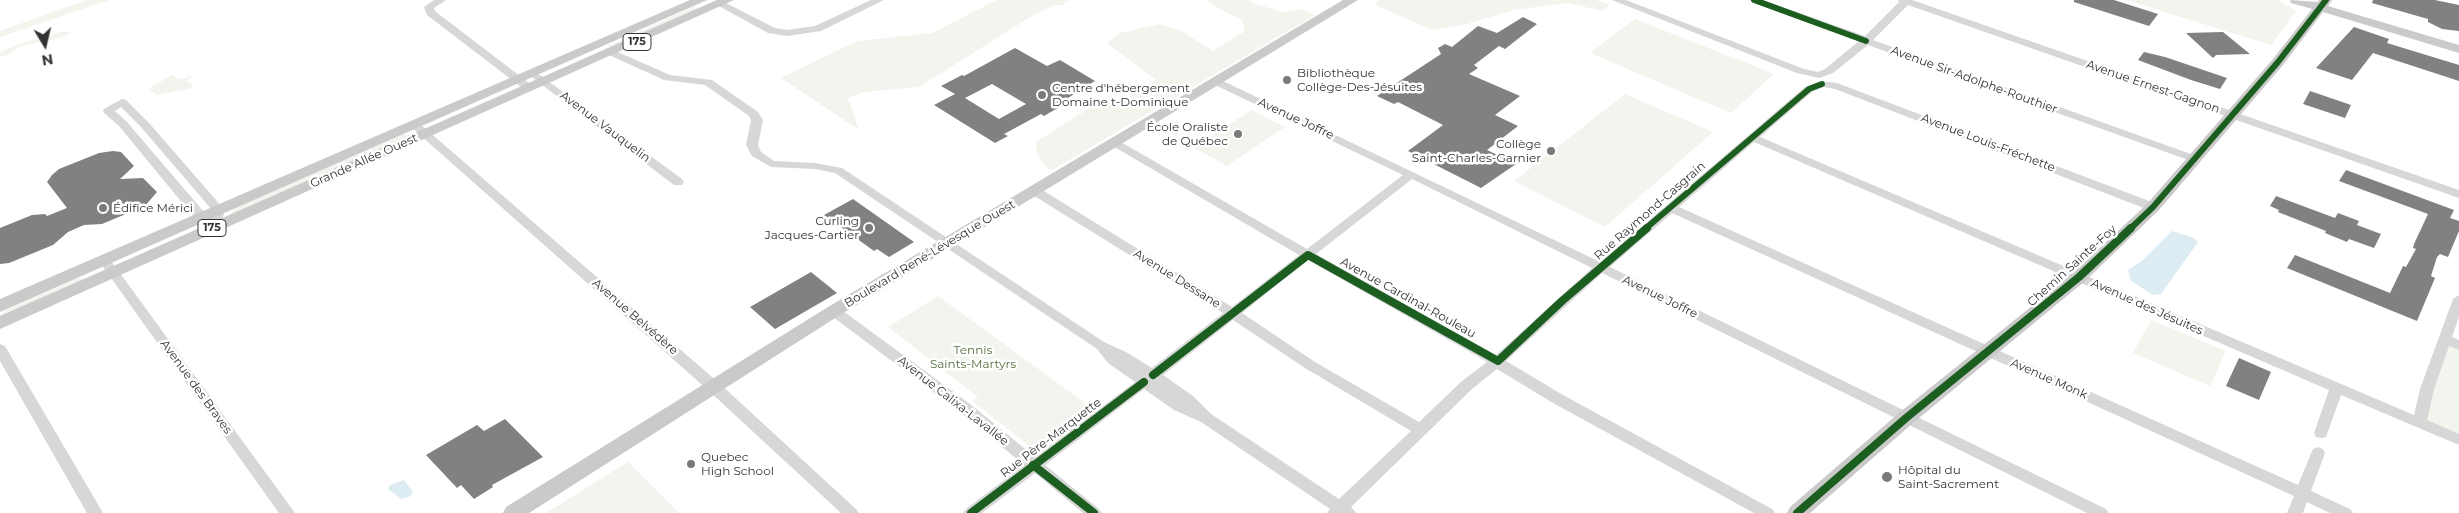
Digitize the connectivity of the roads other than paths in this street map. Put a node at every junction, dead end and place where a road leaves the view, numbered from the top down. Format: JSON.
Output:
{"nodes":[{"id":1,"x":441,"y":0,"type":"edge"},
{"id":2,"x":701,"y":0,"type":"edge"},
{"id":3,"x":879,"y":0,"type":"edge"},
{"id":4,"x":1352,"y":0,"type":"edge"},
{"id":5,"x":1617,"y":0,"type":"edge"},
{"id":6,"x":1754,"y":0,"type":"edge"},
{"id":7,"x":2296,"y":0,"type":"edge"},
{"id":8,"x":1905,"y":1,"type":"edge"},
{"id":9,"x":724,"y":2,"type":"edge"},
{"id":10,"x":1633,"y":2,"type":"edge"},
{"id":11,"x":2323,"y":4,"type":"edge"},
{"id":12,"x":1866,"y":41,"type":"junction"},
{"id":13,"x":2459,"y":49,"type":"edge"},
{"id":14,"x":613,"y":53,"type":"junction"},
{"id":15,"x":533,"y":73,"type":"junction"},
{"id":16,"x":1820,"y":79,"type":"junction"},
{"id":17,"x":545,"y":81,"type":"junction"},
{"id":18,"x":1217,"y":82,"type":"junction"},
{"id":19,"x":523,"y":84,"type":"junction"},
{"id":20,"x":2233,"y":114,"type":"junction"},
{"id":21,"x":420,"y":130,"type":"junction"},
{"id":22,"x":1752,"y":137,"type":"junction"},
{"id":23,"x":1115,"y":143,"type":"junction"},
{"id":24,"x":2195,"y":159,"type":"junction"},
{"id":25,"x":1411,"y":174,"type":"junction"},
{"id":26,"x":678,"y":182,"type":"dead end"},
{"id":27,"x":1035,"y":191,"type":"junction"},
{"id":28,"x":2459,"y":194,"type":"edge"},
{"id":29,"x":2153,"y":207,"type":"junction"},
{"id":30,"x":1670,"y":208,"type":"junction"},
{"id":31,"x":219,"y":211,"type":"junction"},
{"id":32,"x":208,"y":223,"type":"junction"},
{"id":33,"x":948,"y":244,"type":"junction"},
{"id":34,"x":1308,"y":255,"type":"junction"},
{"id":35,"x":109,"y":267,"type":"junction"},
{"id":36,"x":1602,"y":268,"type":"junction"},
{"id":37,"x":2079,"y":277,"type":"junction"},
{"id":38,"x":2459,"y":299,"type":"edge"},
{"id":39,"x":0,"y":306,"type":"edge"},
{"id":40,"x":834,"y":311,"type":"junction"},
{"id":41,"x":1234,"y":314,"type":"junction"},
{"id":42,"x":0,"y":323,"type":"edge"},
{"id":43,"x":2452,"y":342,"type":"edge"},
{"id":44,"x":0,"y":349,"type":"edge"},
{"id":45,"x":1987,"y":351,"type":"junction"},
{"id":46,"x":1498,"y":362,"type":"junction"},
{"id":47,"x":1148,"y":378,"type":"junction"},
{"id":48,"x":714,"y":386,"type":"junction"},
{"id":49,"x":2336,"y":389,"type":"junction"},
{"id":50,"x":1906,"y":418,"type":"junction"},
{"id":51,"x":2419,"y":423,"type":"junction"},
{"id":52,"x":1421,"y":430,"type":"junction"},
{"id":53,"x":2321,"y":432,"type":"dead end"},
{"id":54,"x":2459,"y":440,"type":"edge"},
{"id":55,"x":2318,"y":453,"type":"dead end"},
{"id":56,"x":1034,"y":465,"type":"junction"},
{"id":57,"x":2302,"y":494,"type":"junction"},
{"id":58,"x":1341,"y":511,"type":"edge"},
{"id":59,"x":94,"y":513,"type":"edge"},
{"id":60,"x":287,"y":513,"type":"edge"},
{"id":61,"x":513,"y":513,"type":"edge"},
{"id":62,"x":852,"y":513,"type":"edge"},
{"id":63,"x":971,"y":513,"type":"edge"},
{"id":64,"x":1094,"y":513,"type":"edge"},
{"id":65,"x":1767,"y":513,"type":"edge"},
{"id":66,"x":1797,"y":513,"type":"edge"},
{"id":67,"x":2102,"y":513,"type":"edge"},
{"id":68,"x":2295,"y":513,"type":"edge"},
{"id":69,"x":2345,"y":513,"type":"edge"}],
"edges":[{"from":1,"to":19,"type":"street"},
{"from":2,"to":15,"type":"main road","name":"Grande Allée Ouest","number":"175"},
{"from":3,"to":9,"type":"street"},
{"from":4,"to":18,"type":"main road","name":"Boulevard René-Lévesque Ouest"},
{"from":5,"to":10,"type":"street","name":"Avenue Louis-Fréchette"},
{"from":6,"to":12,"type":"street","name":"Avenue Sir-Adolphe-Routhier"},
{"from":7,"to":11,"type":"main road"},
{"from":8,"to":12,"type":"street","name":"Rue Raymond-Casgrain"},
{"from":8,"to":20,"type":"street","name":"Avenue Ernest-Gagnon"},
{"from":9,"to":14,"type":"main road","name":"Grande Allée Ouest","number":"175"},
{"from":10,"to":16,"type":"street","name":"Avenue Louis-Fréchette"},
{"from":11,"to":13,"type":"main road"},
{"from":11,"to":20,"type":"main road","name":"Chemin Sainte-Foy"},
{"from":12,"to":16,"type":"street","name":"Rue Raymond-Casgrain"},
{"from":12,"to":24,"type":"street","name":"Avenue Sir-Adolphe-Routhier"},
{"from":14,"to":17,"type":"main road","name":"Grande Allée Ouest","number":"175"},
{"from":14,"to":33,"type":"street"},
{"from":15,"to":17,"type":"street","name":"Avenue Vauquelin"},
{"from":15,"to":19,"type":"main road","name":"Grande Allée Ouest","number":"175"},
{"from":16,"to":22,"type":"street","name":"Rue Raymond-Casgrain"},
{"from":16,"to":29,"type":"street","name":"Avenue Louis-Fréchette"},
{"from":17,"to":19,"type":"main road","name":"Grande Allée Ouest","number":"175"},
{"from":17,"to":26,"type":"street","name":"Avenue Vauquelin"},
{"from":18,"to":23,"type":"main road","name":"Boulevard René-Lévesque Ouest"},
{"from":18,"to":25,"type":"street","name":"Avenue Joffre"},
{"from":19,"to":21,"type":"main road","name":"Grande Allée Ouest","number":"175"},
{"from":20,"to":24,"type":"main road","name":"Chemin Sainte-Foy"},
{"from":20,"to":28,"type":"street","name":"Avenue Ernest-Gagnon"},
{"from":21,"to":31,"type":"main road","name":"Grande Allée Ouest","number":"175"},
{"from":21,"to":32,"type":"main road","name":"Grande Allée Ouest","number":"175"},
{"from":21,"to":48,"type":"street","name":"Avenue Belvédère"},
{"from":22,"to":30,"type":"street","name":"Rue Raymond-Casgrain"},
{"from":22,"to":37,"type":"street","name":"Avenue des Jésuites"},
{"from":23,"to":27,"type":"main road","name":"Boulevard René-Lévesque Ouest"},
{"from":23,"to":34,"type":"street","name":"Avenue Cardinal-Rouleau"},
{"from":24,"to":29,"type":"main road","name":"Chemin Sainte-Foy"},
{"from":25,"to":34,"type":"street","name":"Rue Père-Marquette"},
{"from":25,"to":36,"type":"street","name":"Avenue Joffre"},
{"from":27,"to":33,"type":"main road","name":"Boulevard René-Lévesque Ouest"},
{"from":27,"to":41,"type":"street","name":"Avenue Dessane"},
{"from":29,"to":37,"type":"main road","name":"Chemin Sainte-Foy"},
{"from":30,"to":36,"type":"street","name":"Rue Raymond-Casgrain"},
{"from":30,"to":45,"type":"street","name":"Avenue Monk"},
{"from":31,"to":32,"type":"main road","name":"Grande Allée Ouest","number":"175"},
{"from":31,"to":32,"type":"street"},
{"from":32,"to":35,"type":"main road","name":"Grande Allée Ouest","number":"175"},
{"from":33,"to":40,"type":"main road","name":"Boulevard René-Lévesque Ouest"},
{"from":33,"to":47,"type":"street"},
{"from":34,"to":41,"type":"street","name":"Rue Père-Marquette"},
{"from":34,"to":46,"type":"street","name":"Avenue Cardinal-Rouleau"},
{"from":35,"to":39,"type":"main road","name":"Grande Allée Ouest","number":"175"},
{"from":35,"to":42,"type":"main road","name":"Grande Allée Ouest","number":"175"},
{"from":35,"to":60,"type":"street","name":"Avenue des Braves"},
{"from":36,"to":46,"type":"street","name":"Rue Raymond-Casgrain"},
{"from":36,"to":50,"type":"street","name":"Avenue Joffre"},
{"from":37,"to":45,"type":"main road","name":"Chemin Sainte-Foy"},
{"from":37,"to":49,"type":"street","name":"Avenue des Jésuites"},
{"from":38,"to":43,"type":"street"},
{"from":40,"to":48,"type":"main road","name":"Boulevard René-Lévesque Ouest"},
{"from":40,"to":56,"type":"street","name":"Avenue Calixa-Lavallée"},
{"from":41,"to":47,"type":"street","name":"Rue Père-Marquette"},
{"from":41,"to":52,"type":"street","name":"Avenue Dessane"},
{"from":43,"to":51,"type":"street"},
{"from":44,"to":59,"type":"street"},
{"from":45,"to":50,"type":"main road","name":"Chemin Sainte-Foy"},
{"from":45,"to":57,"type":"street","name":"Avenue Monk"},
{"from":46,"to":52,"type":"street","name":"Rue Raymond-Casgrain"},
{"from":46,"to":65,"type":"street","name":"Avenue Cardinal-Rouleau"},
{"from":47,"to":56,"type":"street","name":"Rue Père-Marquette"},
{"from":47,"to":58,"type":"street"},
{"from":48,"to":61,"type":"main road","name":"Boulevard René-Lévesque Ouest"},
{"from":48,"to":62,"type":"street","name":"Avenue Belvédère"},
{"from":49,"to":51,"type":"street","name":"Avenue des Jésuites"},
{"from":49,"to":53,"type":"street"},
{"from":50,"to":66,"type":"main road","name":"Chemin Sainte-Foy"},
{"from":50,"to":67,"type":"street","name":"Avenue Joffre"},
{"from":51,"to":54,"type":"street","name":"Avenue des Jésuites"},
{"from":52,"to":58,"type":"street","name":"Rue Raymond-Casgrain"},
{"from":55,"to":57,"type":"street"},
{"from":56,"to":63,"type":"street","name":"Rue Père-Marquette"},
{"from":56,"to":64,"type":"street","name":"Avenue Calixa-Lavallée"},
{"from":57,"to":68,"type":"street"},
{"from":57,"to":69,"type":"street","name":"Avenue Monk"}]}
